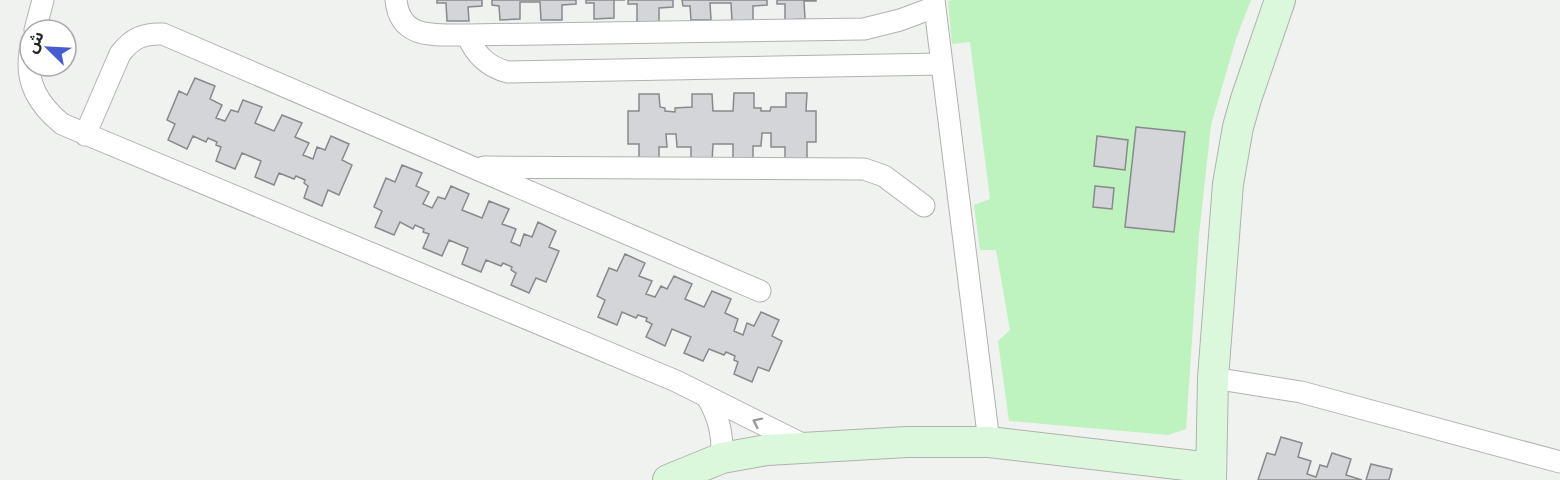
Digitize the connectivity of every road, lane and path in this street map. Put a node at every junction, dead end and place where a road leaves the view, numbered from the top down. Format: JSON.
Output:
{"nodes":[{"id":1,"x":43,"y":0,"type":"edge"},
{"id":2,"x":396,"y":0,"type":"edge"},
{"id":3,"x":1280,"y":0,"type":"edge"},
{"id":4,"x":935,"y":4,"type":"edge"},
{"id":5,"x":38,"y":18,"type":"edge"},
{"id":6,"x":467,"y":35,"type":"junction"},
{"id":7,"x":942,"y":64,"type":"junction"},
{"id":8,"x":30,"y":78,"type":"edge"},
{"id":9,"x":86,"y":135,"type":"junction"},
{"id":10,"x":475,"y":167,"type":"junction"},
{"id":11,"x":924,"y":206,"type":"dead end"},
{"id":12,"x":760,"y":291,"type":"dead end"},
{"id":13,"x":1213,"y":378,"type":"junction"},
{"id":14,"x":706,"y":397,"type":"junction"},
{"id":15,"x":989,"y":442,"type":"junction"},
{"id":16,"x":808,"y":447,"type":"junction"},
{"id":17,"x":1560,"y":462,"type":"edge"},
{"id":18,"x":716,"y":469,"type":"edge"},
{"id":19,"x":1211,"y":474,"type":"edge"},
{"id":20,"x":668,"y":480,"type":"edge"}],
"edges":[{"from":1,"to":5,"type":"street"},
{"from":2,"to":6,"type":"street"},
{"from":3,"to":13,"type":"street"},
{"from":4,"to":6,"type":"street"},
{"from":4,"to":7,"type":"street"},
{"from":6,"to":7,"type":"street"},
{"from":7,"to":15,"type":"street"},
{"from":8,"to":9,"type":"street"},
{"from":9,"to":10,"type":"street"},
{"from":9,"to":14,"type":"street"},
{"from":10,"to":11,"type":"street"},
{"from":10,"to":12,"type":"street"},
{"from":13,"to":17,"type":"street"},
{"from":13,"to":19,"type":"street"},
{"from":16,"to":14,"type":"street","one_way":true},
{"from":14,"to":18,"type":"street"},
{"from":15,"to":16,"type":"street"},
{"from":15,"to":19,"type":"street"},
{"from":16,"to":18,"type":"street"},
{"from":18,"to":20,"type":"street"}]}
